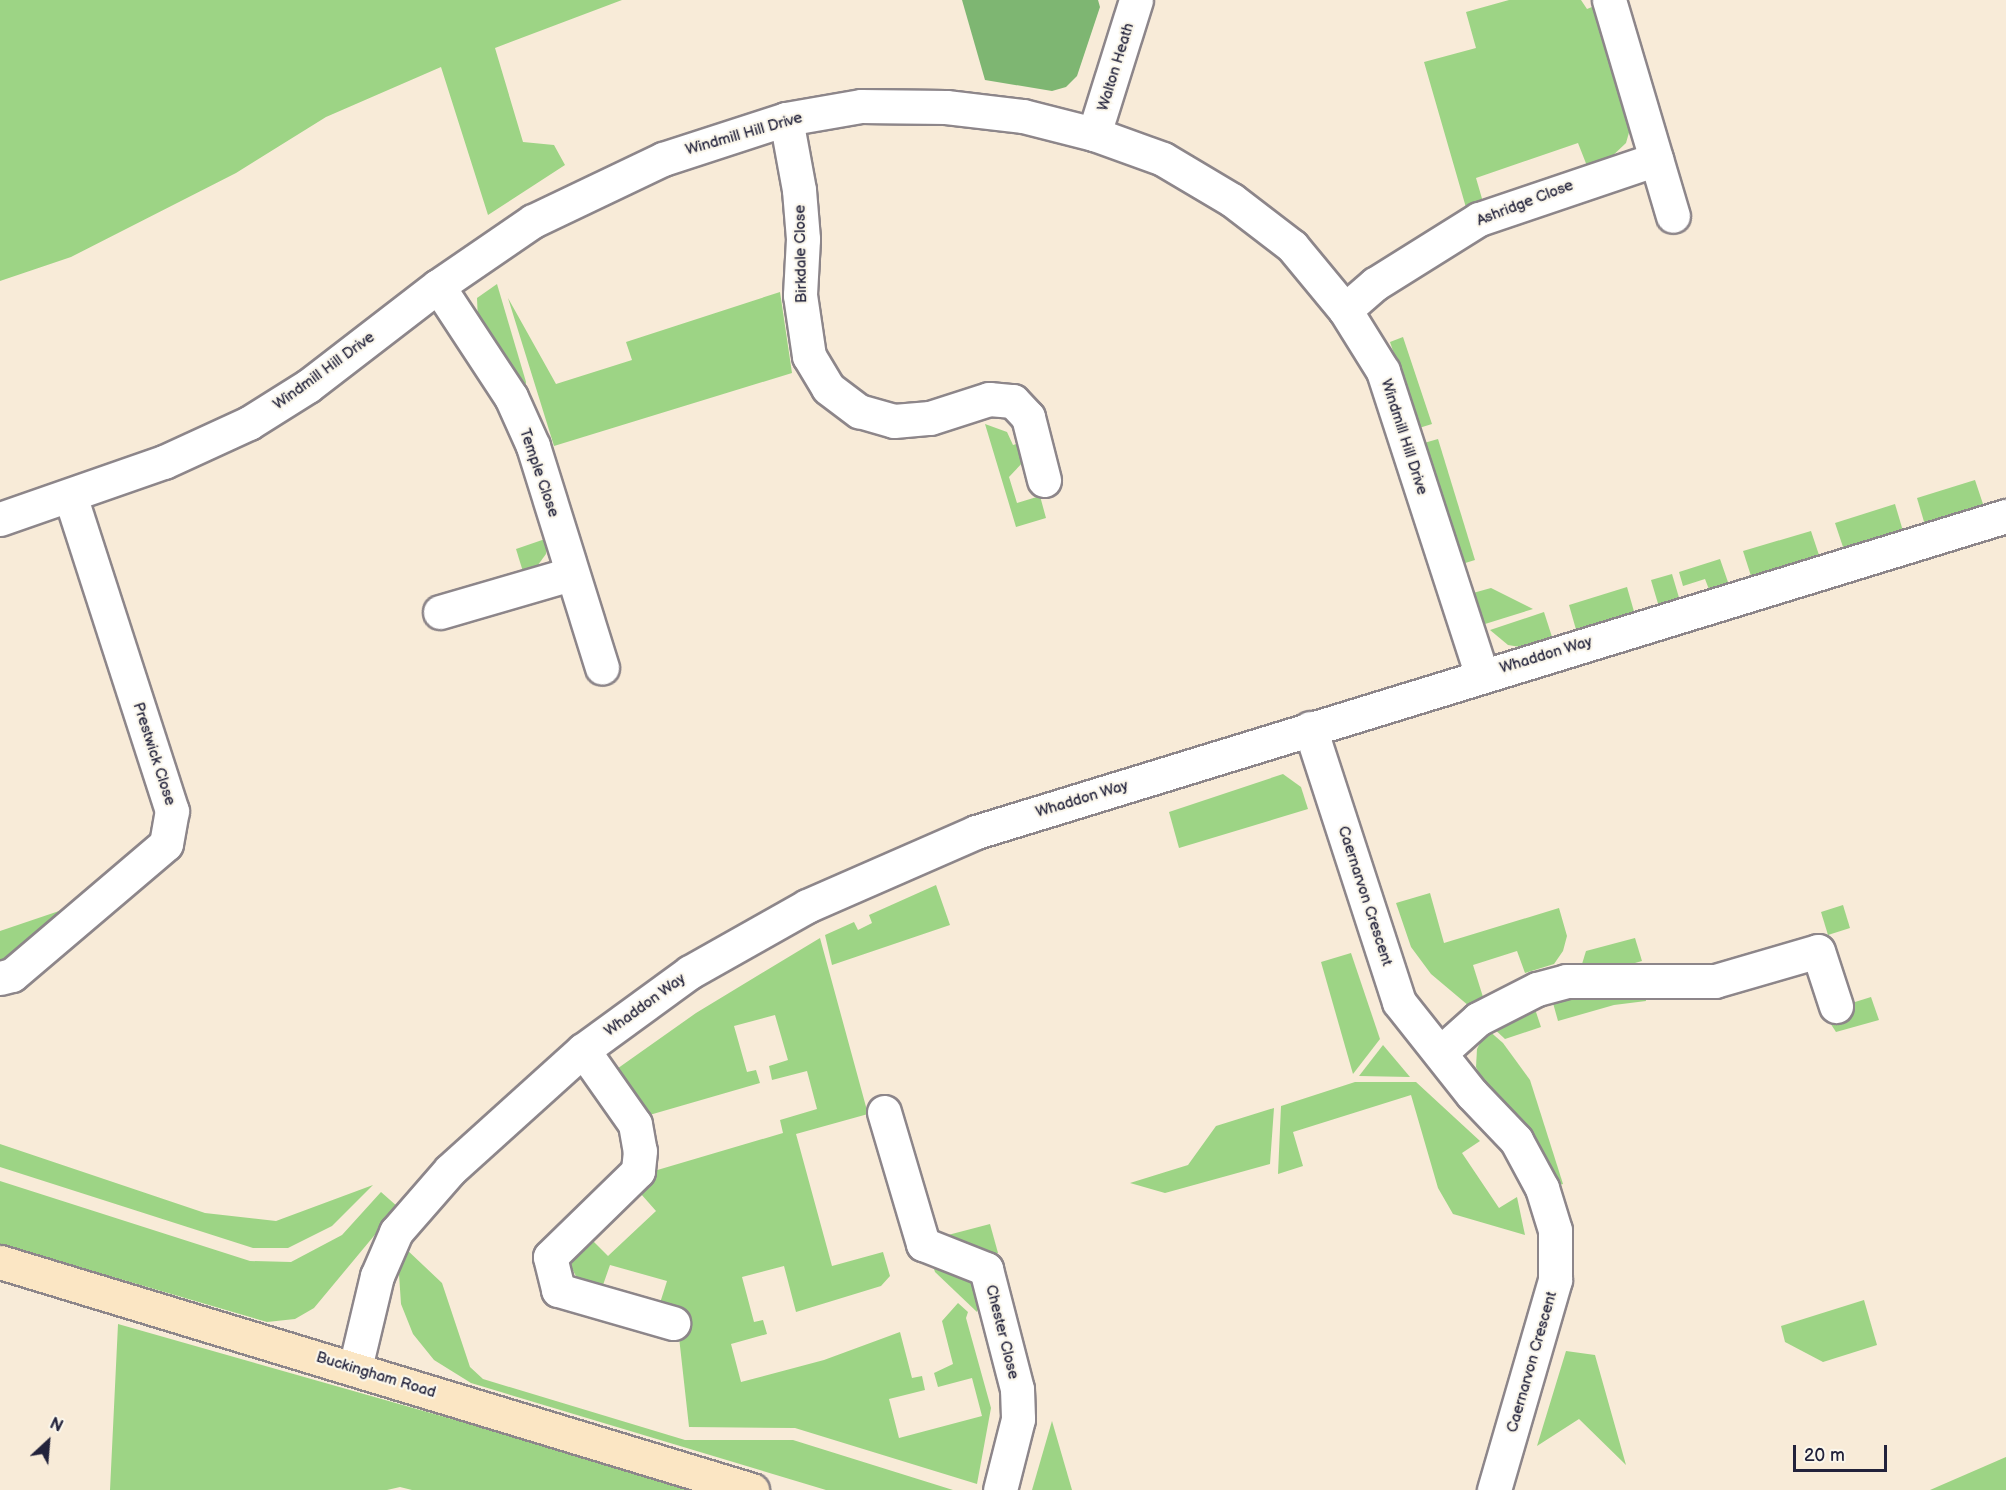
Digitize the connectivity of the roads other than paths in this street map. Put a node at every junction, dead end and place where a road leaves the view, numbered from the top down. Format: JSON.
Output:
{"nodes":[{"id":1,"x":1136,"y":0,"type":"edge"},
{"id":2,"x":1609,"y":0,"type":"edge"},
{"id":3,"x":786,"y":119,"type":"junction"},
{"id":4,"x":1094,"y":134,"type":"junction"},
{"id":5,"x":1656,"y":159,"type":"junction"},
{"id":6,"x":1673,"y":216,"type":"dead end"},
{"id":7,"x":438,"y":286,"type":"junction"},
{"id":8,"x":1345,"y":310,"type":"junction"},
{"id":9,"x":1044,"y":480,"type":"dead end"},
{"id":10,"x":70,"y":496,"type":"junction"},
{"id":11,"x":2006,"y":516,"type":"edge"},
{"id":12,"x":0,"y":519,"type":"edge"},
{"id":13,"x":571,"y":574,"type":"junction"},
{"id":14,"x":440,"y":612,"type":"dead end"},
{"id":15,"x":602,"y":667,"type":"dead end"},
{"id":16,"x":1482,"y":675,"type":"junction"},
{"id":17,"x":1310,"y":728,"type":"junction"},
{"id":18,"x":0,"y":978,"type":"edge"},
{"id":19,"x":1836,"y":1006,"type":"dead end"},
{"id":20,"x":583,"y":1050,"type":"junction"},
{"id":21,"x":1440,"y":1053,"type":"junction"},
{"id":22,"x":884,"y":1112,"type":"dead end"},
{"id":23,"x":0,"y":1262,"type":"edge"},
{"id":24,"x":673,"y":1323,"type":"dead end"},
{"id":25,"x":355,"y":1368,"type":"junction"},
{"id":26,"x":752,"y":1490,"type":"edge"},
{"id":27,"x":1000,"y":1490,"type":"edge"},
{"id":28,"x":1494,"y":1490,"type":"edge"}],
"edges":[{"from":1,"to":4,"type":"street","name":"Walton Heath"},
{"from":2,"to":5,"type":"street"},
{"from":3,"to":4,"type":"street","name":"Windmill Hill Drive"},
{"from":3,"to":7,"type":"street","name":"Windmill Hill Drive"},
{"from":3,"to":9,"type":"street","name":"Birkdale Close"},
{"from":4,"to":8,"type":"street","name":"Windmill Hill Drive"},
{"from":5,"to":6,"type":"street"},
{"from":5,"to":8,"type":"street","name":"Ashridge Close"},
{"from":7,"to":10,"type":"street","name":"Windmill Hill Drive"},
{"from":7,"to":13,"type":"street","name":"Temple Close"},
{"from":8,"to":16,"type":"street","name":"Windmill Hill Drive"},
{"from":10,"to":12,"type":"street","name":"Windmill Hill Drive"},
{"from":10,"to":18,"type":"street","name":"Prestwick Close"},
{"from":11,"to":16,"type":"street","name":"Whaddon Way"},
{"from":13,"to":14,"type":"street"},
{"from":13,"to":15,"type":"street","name":"Temple Close"},
{"from":16,"to":17,"type":"street","name":"Whaddon Way"},
{"from":17,"to":20,"type":"street","name":"Whaddon Way"},
{"from":17,"to":21,"type":"street","name":"Caernarvon Crescent"},
{"from":19,"to":21,"type":"street"},
{"from":20,"to":24,"type":"street"},
{"from":20,"to":25,"type":"street","name":"Whaddon Way"},
{"from":21,"to":28,"type":"street","name":"Caernarvon Crescent"},
{"from":22,"to":27,"type":"street","name":"Chester Close"},
{"from":23,"to":25,"type":"main road","name":"Buckingham Road"},
{"from":25,"to":26,"type":"main road","name":"Buckingham Road"}]}
